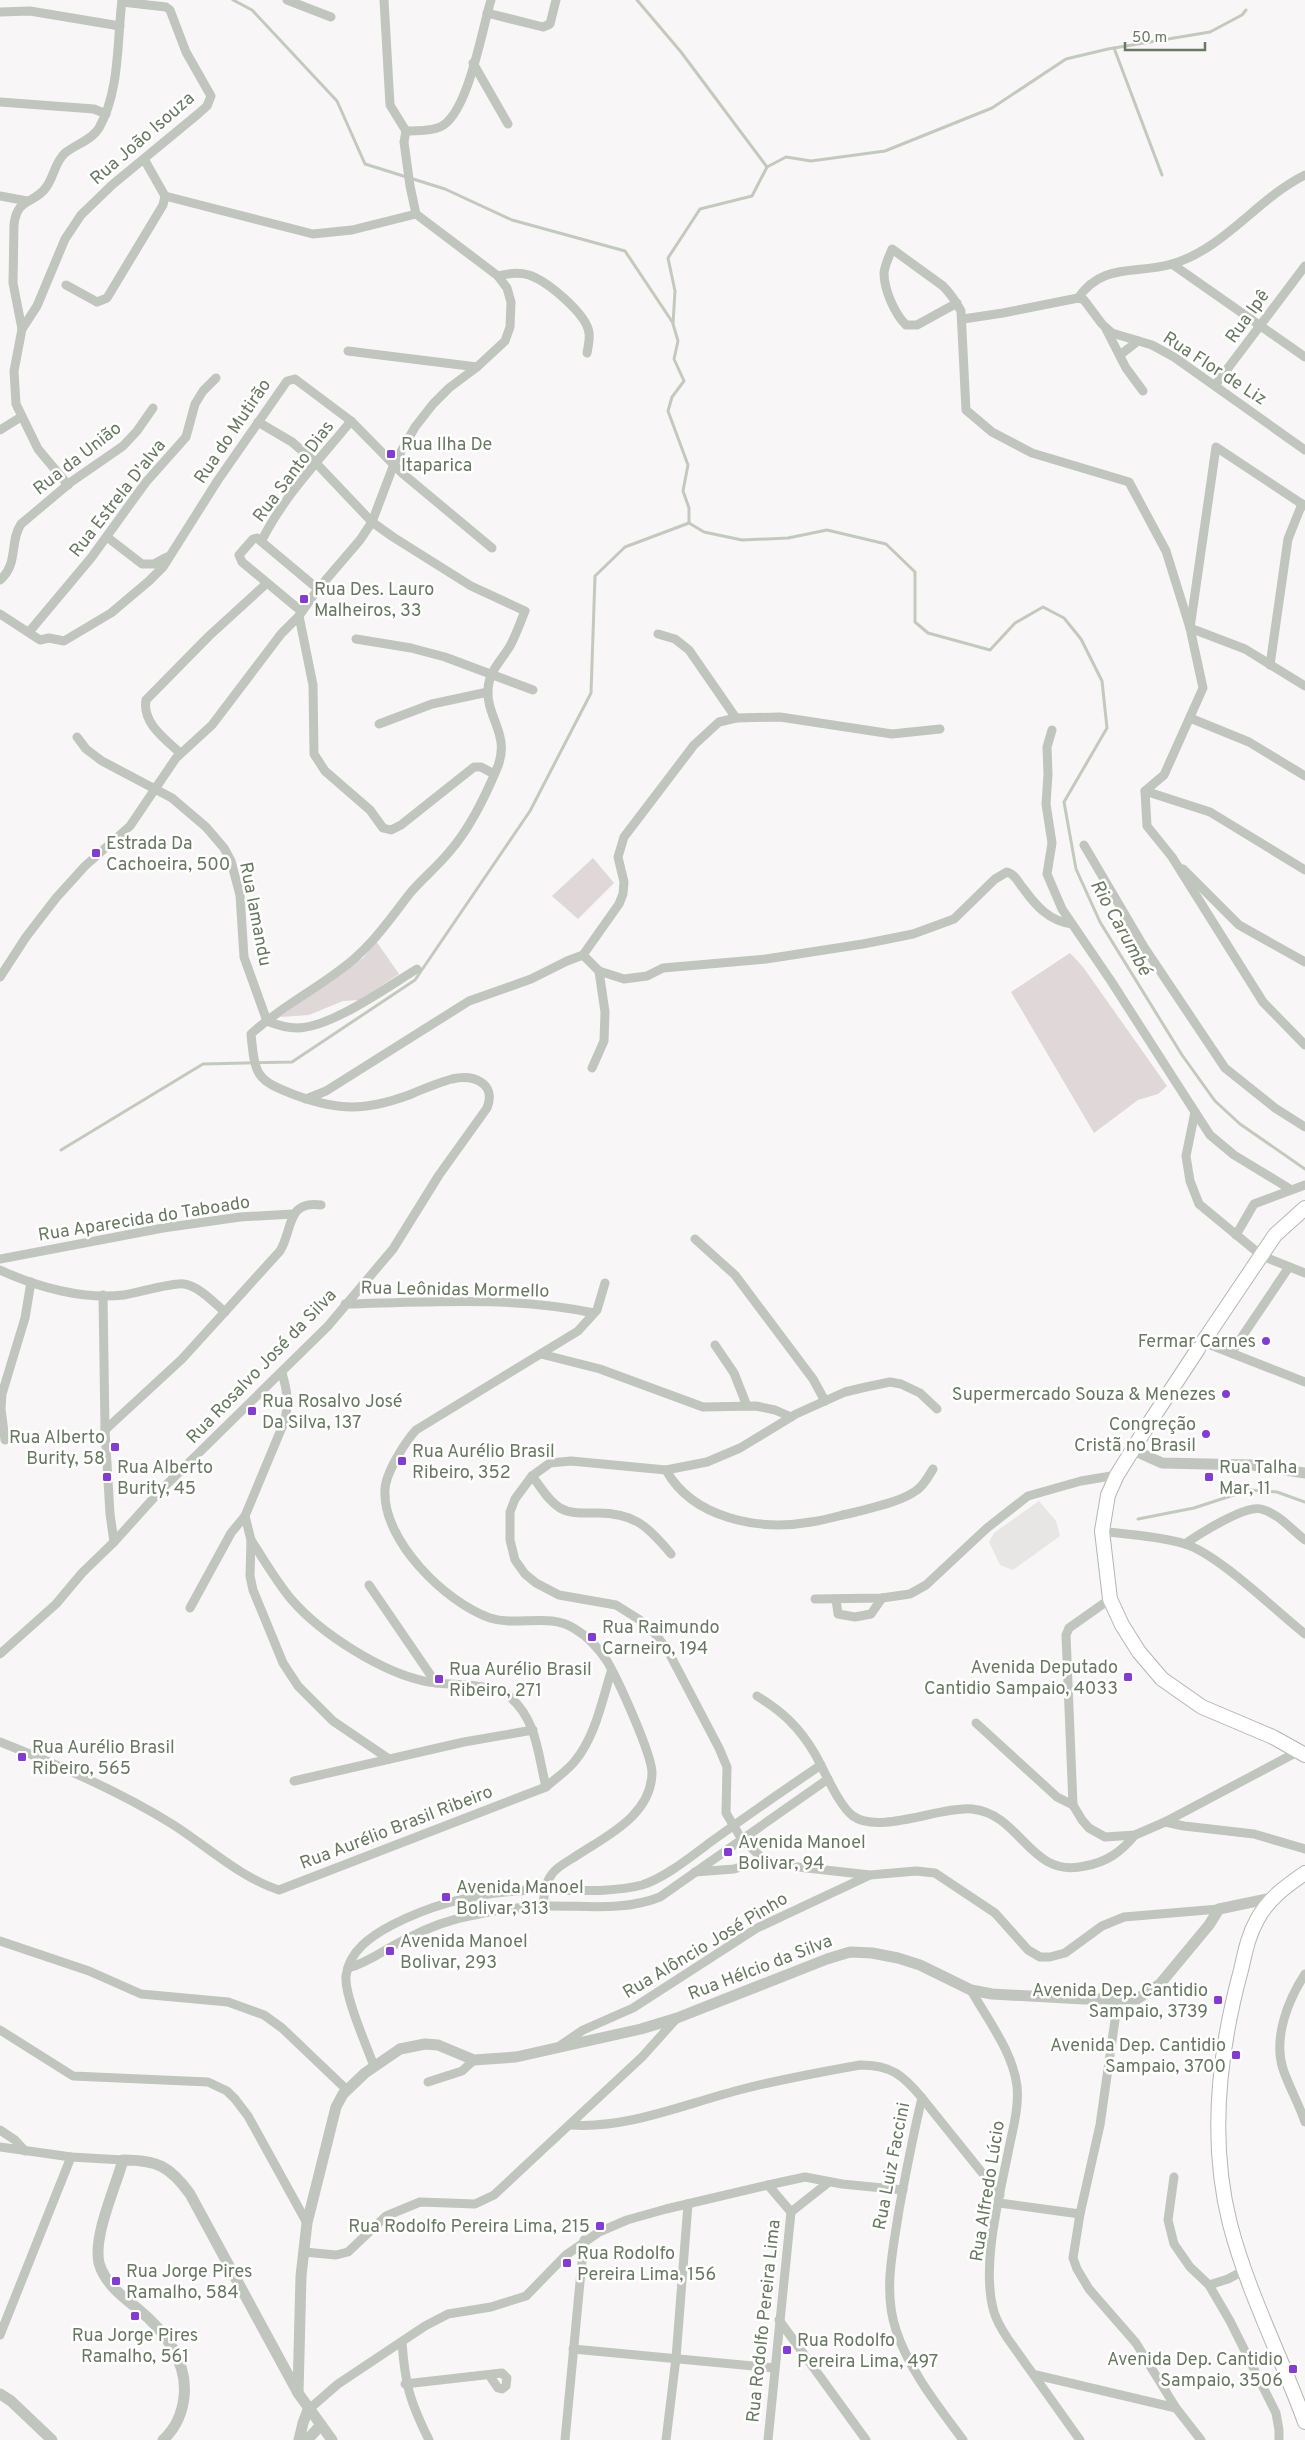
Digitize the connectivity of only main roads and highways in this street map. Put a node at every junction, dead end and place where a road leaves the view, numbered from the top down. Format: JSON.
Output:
{"nodes":[{"id":1,"x":1305,"y":1208,"type":"edge"},
{"id":2,"x":1302,"y":1753,"type":"edge"},
{"id":3,"x":1305,"y":1873,"type":"edge"},
{"id":4,"x":1305,"y":2422,"type":"edge"}],
"edges":[{"from":1,"to":2,"type":"main road"},
{"from":3,"to":4,"type":"main road"}]}
